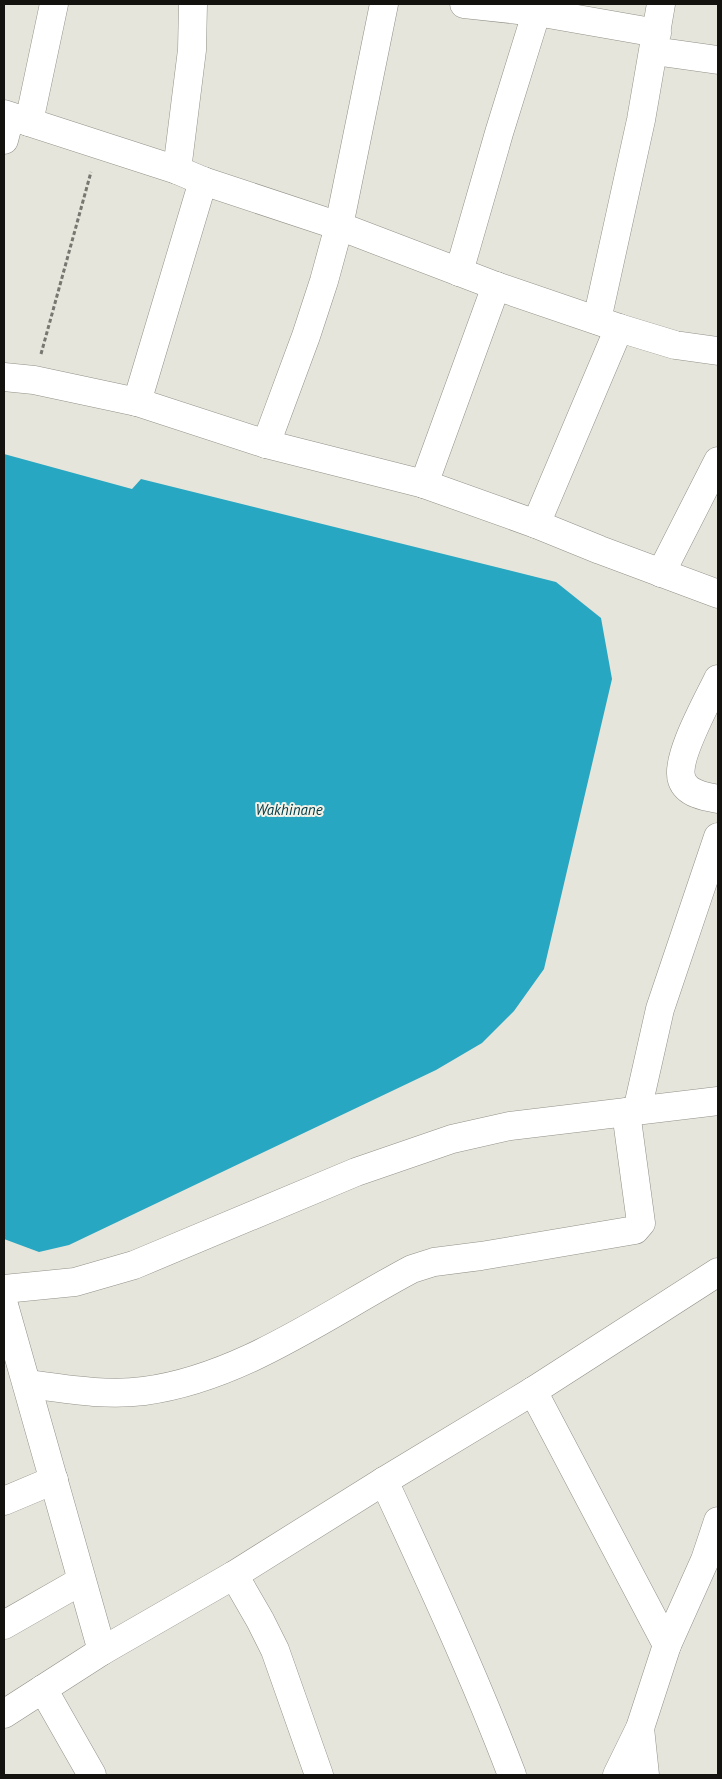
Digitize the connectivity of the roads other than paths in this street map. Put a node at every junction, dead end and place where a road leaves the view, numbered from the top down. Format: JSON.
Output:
{"nodes":[{"id":1,"x":54,"y":4,"type":"edge"},
{"id":2,"x":193,"y":4,"type":"edge"},
{"id":3,"x":384,"y":4,"type":"edge"},
{"id":4,"x":464,"y":4,"type":"edge"},
{"id":5,"x":660,"y":4,"type":"edge"},
{"id":6,"x":538,"y":8,"type":"edge"},
{"id":7,"x":655,"y":42,"type":"junction"},
{"id":8,"x":718,"y":60,"type":"edge"},
{"id":9,"x":12,"y":123,"type":"edge"},
{"id":10,"x":177,"y":170,"type":"junction"},
{"id":11,"x":203,"y":181,"type":"junction"},
{"id":12,"x":339,"y":226,"type":"junction"},
{"id":13,"x":459,"y":272,"type":"junction"},
{"id":14,"x":496,"y":286,"type":"junction"},
{"id":15,"x":608,"y":324,"type":"junction"},
{"id":16,"x":718,"y":352,"type":"edge"},
{"id":17,"x":4,"y":377,"type":"edge"},
{"id":18,"x":136,"y":402,"type":"junction"},
{"id":19,"x":266,"y":444,"type":"junction"},
{"id":20,"x":718,"y":461,"type":"edge"},
{"id":21,"x":424,"y":484,"type":"junction"},
{"id":22,"x":536,"y":524,"type":"junction"},
{"id":23,"x":661,"y":573,"type":"junction"},
{"id":24,"x":718,"y":594,"type":"edge"},
{"id":25,"x":718,"y":679,"type":"edge"},
{"id":26,"x":718,"y":799,"type":"edge"},
{"id":27,"x":718,"y":837,"type":"edge"},
{"id":28,"x":718,"y":1101,"type":"edge"},
{"id":29,"x":632,"y":1112,"type":"junction"},
{"id":30,"x":718,"y":1272,"type":"edge"},
{"id":31,"x":4,"y":1289,"type":"edge"},
{"id":32,"x":4,"y":1305,"type":"edge"},
{"id":33,"x":27,"y":1384,"type":"junction"},
{"id":34,"x":532,"y":1391,"type":"junction"},
{"id":35,"x":54,"y":1480,"type":"junction"},
{"id":36,"x":384,"y":1481,"type":"junction"},
{"id":37,"x":4,"y":1501,"type":"edge"},
{"id":38,"x":718,"y":1521,"type":"edge"},
{"id":39,"x":234,"y":1575,"type":"junction"},
{"id":40,"x":81,"y":1581,"type":"junction"},
{"id":41,"x":4,"y":1625,"type":"edge"},
{"id":42,"x":667,"y":1645,"type":"junction"},
{"id":43,"x":102,"y":1651,"type":"junction"},
{"id":44,"x":42,"y":1689,"type":"junction"},
{"id":45,"x":4,"y":1714,"type":"edge"},
{"id":46,"x":640,"y":1728,"type":"junction"},
{"id":47,"x":92,"y":1775,"type":"edge"},
{"id":48,"x":319,"y":1775,"type":"edge"},
{"id":49,"x":512,"y":1775,"type":"edge"},
{"id":50,"x":617,"y":1775,"type":"edge"},
{"id":51,"x":645,"y":1775,"type":"edge"}],
"edges":[{"from":1,"to":9,"type":"street"},
{"from":2,"to":10,"type":"street"},
{"from":3,"to":12,"type":"street"},
{"from":4,"to":6,"type":"street"},
{"from":5,"to":7,"type":"street"},
{"from":6,"to":7,"type":"street"},
{"from":6,"to":13,"type":"street"},
{"from":7,"to":8,"type":"street"},
{"from":7,"to":15,"type":"street"},
{"from":9,"to":10,"type":"street"},
{"from":10,"to":11,"type":"street"},
{"from":11,"to":12,"type":"street"},
{"from":11,"to":18,"type":"street"},
{"from":12,"to":13,"type":"street"},
{"from":12,"to":19,"type":"street"},
{"from":13,"to":14,"type":"street"},
{"from":14,"to":15,"type":"street"},
{"from":14,"to":21,"type":"street"},
{"from":15,"to":16,"type":"street"},
{"from":15,"to":22,"type":"street"},
{"from":17,"to":18,"type":"street"},
{"from":18,"to":19,"type":"street"},
{"from":19,"to":21,"type":"street"},
{"from":20,"to":23,"type":"street"},
{"from":21,"to":22,"type":"street"},
{"from":22,"to":23,"type":"street"},
{"from":23,"to":24,"type":"street"},
{"from":25,"to":26,"type":"street"},
{"from":27,"to":29,"type":"street"},
{"from":28,"to":29,"type":"street"},
{"from":29,"to":31,"type":"street"},
{"from":29,"to":33,"type":"street"},
{"from":30,"to":34,"type":"street"},
{"from":32,"to":33,"type":"street"},
{"from":33,"to":35,"type":"street"},
{"from":34,"to":36,"type":"street"},
{"from":34,"to":42,"type":"street"},
{"from":35,"to":37,"type":"street"},
{"from":35,"to":40,"type":"street"},
{"from":36,"to":39,"type":"street"},
{"from":36,"to":49,"type":"street"},
{"from":38,"to":42,"type":"street"},
{"from":39,"to":43,"type":"street"},
{"from":39,"to":48,"type":"street"},
{"from":40,"to":41,"type":"street"},
{"from":40,"to":43,"type":"street"},
{"from":42,"to":46,"type":"street"},
{"from":43,"to":44,"type":"street"},
{"from":44,"to":45,"type":"street"},
{"from":44,"to":47,"type":"street"},
{"from":46,"to":50,"type":"street"},
{"from":46,"to":51,"type":"street"}]}
